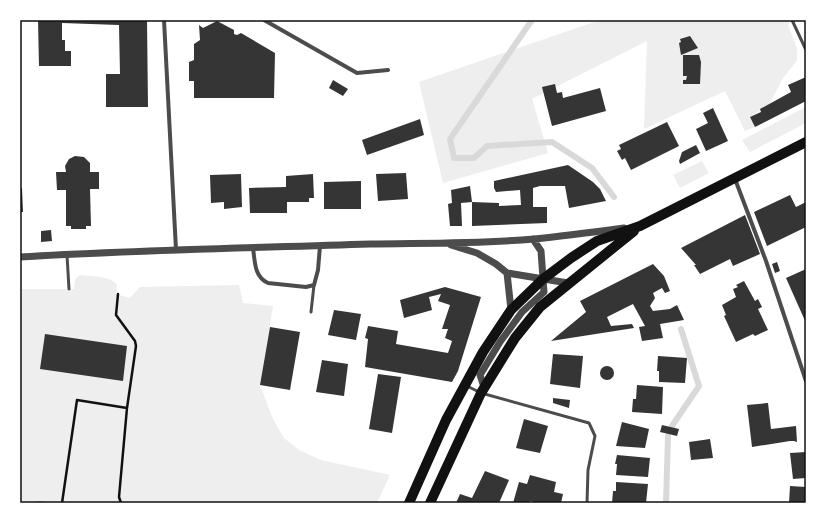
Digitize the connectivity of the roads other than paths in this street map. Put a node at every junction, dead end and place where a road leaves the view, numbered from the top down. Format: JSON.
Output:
{"nodes":[{"id":1,"x":164,"y":20,"type":"edge"},
{"id":2,"x":264,"y":20,"type":"edge"},
{"id":3,"x":792,"y":20,"type":"edge"},
{"id":4,"x":806,"y":50,"type":"edge"},
{"id":5,"x":388,"y":70,"type":"dead end"},
{"id":6,"x":806,"y":142,"type":"edge"},
{"id":7,"x":735,"y":179,"type":"junction"},
{"id":8,"x":640,"y":226,"type":"junction"},
{"id":9,"x":533,"y":239,"type":"junction"},
{"id":10,"x":447,"y":244,"type":"junction"},
{"id":11,"x":320,"y":246,"type":"junction"},
{"id":12,"x":253,"y":248,"type":"junction"},
{"id":13,"x":176,"y":250,"type":"junction"},
{"id":14,"x":67,"y":255,"type":"junction"},
{"id":15,"x":20,"y":257,"type":"edge"},
{"id":16,"x":507,"y":273,"type":"junction"},
{"id":17,"x":543,"y":279,"type":"junction"},
{"id":18,"x":568,"y":283,"type":"junction"},
{"id":19,"x":314,"y":285,"type":"junction"},
{"id":20,"x":69,"y":289,"type":"dead end"},
{"id":21,"x":511,"y":310,"type":"junction"},
{"id":22,"x":311,"y":312,"type":"dead end"},
{"id":23,"x":806,"y":381,"type":"edge"},
{"id":24,"x":465,"y":385,"type":"junction"},
{"id":25,"x":482,"y":390,"type":"junction"},
{"id":26,"x":409,"y":503,"type":"edge"},
{"id":27,"x":430,"y":503,"type":"edge"},
{"id":28,"x":587,"y":503,"type":"edge"}],
"edges":[{"from":1,"to":13,"type":"street"},
{"from":2,"to":5,"type":"street"},
{"from":3,"to":4,"type":"lane"},
{"from":6,"to":7,"type":"main road"},
{"from":7,"to":8,"type":"main road"},
{"from":7,"to":23,"type":"street"},
{"from":8,"to":9,"type":"street"},
{"from":8,"to":17,"type":"main road"},
{"from":8,"to":18,"type":"main road"},
{"from":9,"to":10,"type":"street"},
{"from":9,"to":17,"type":"street"},
{"from":10,"to":11,"type":"street"},
{"from":10,"to":16,"type":"street"},
{"from":11,"to":12,"type":"street"},
{"from":11,"to":19,"type":"street"},
{"from":12,"to":13,"type":"street"},
{"from":12,"to":19,"type":"street"},
{"from":13,"to":14,"type":"street"},
{"from":14,"to":15,"type":"street"},
{"from":14,"to":20,"type":"lane"},
{"from":16,"to":17,"type":"street"},
{"from":16,"to":21,"type":"street"},
{"from":17,"to":18,"type":"street"},
{"from":17,"to":21,"type":"main road"},
{"from":17,"to":25,"type":"street"},
{"from":18,"to":25,"type":"main road"},
{"from":19,"to":22,"type":"lane"},
{"from":21,"to":24,"type":"main road"},
{"from":24,"to":25,"type":"lane"},
{"from":24,"to":26,"type":"main road"},
{"from":25,"to":27,"type":"main road"},
{"from":25,"to":28,"type":"lane"}]}
